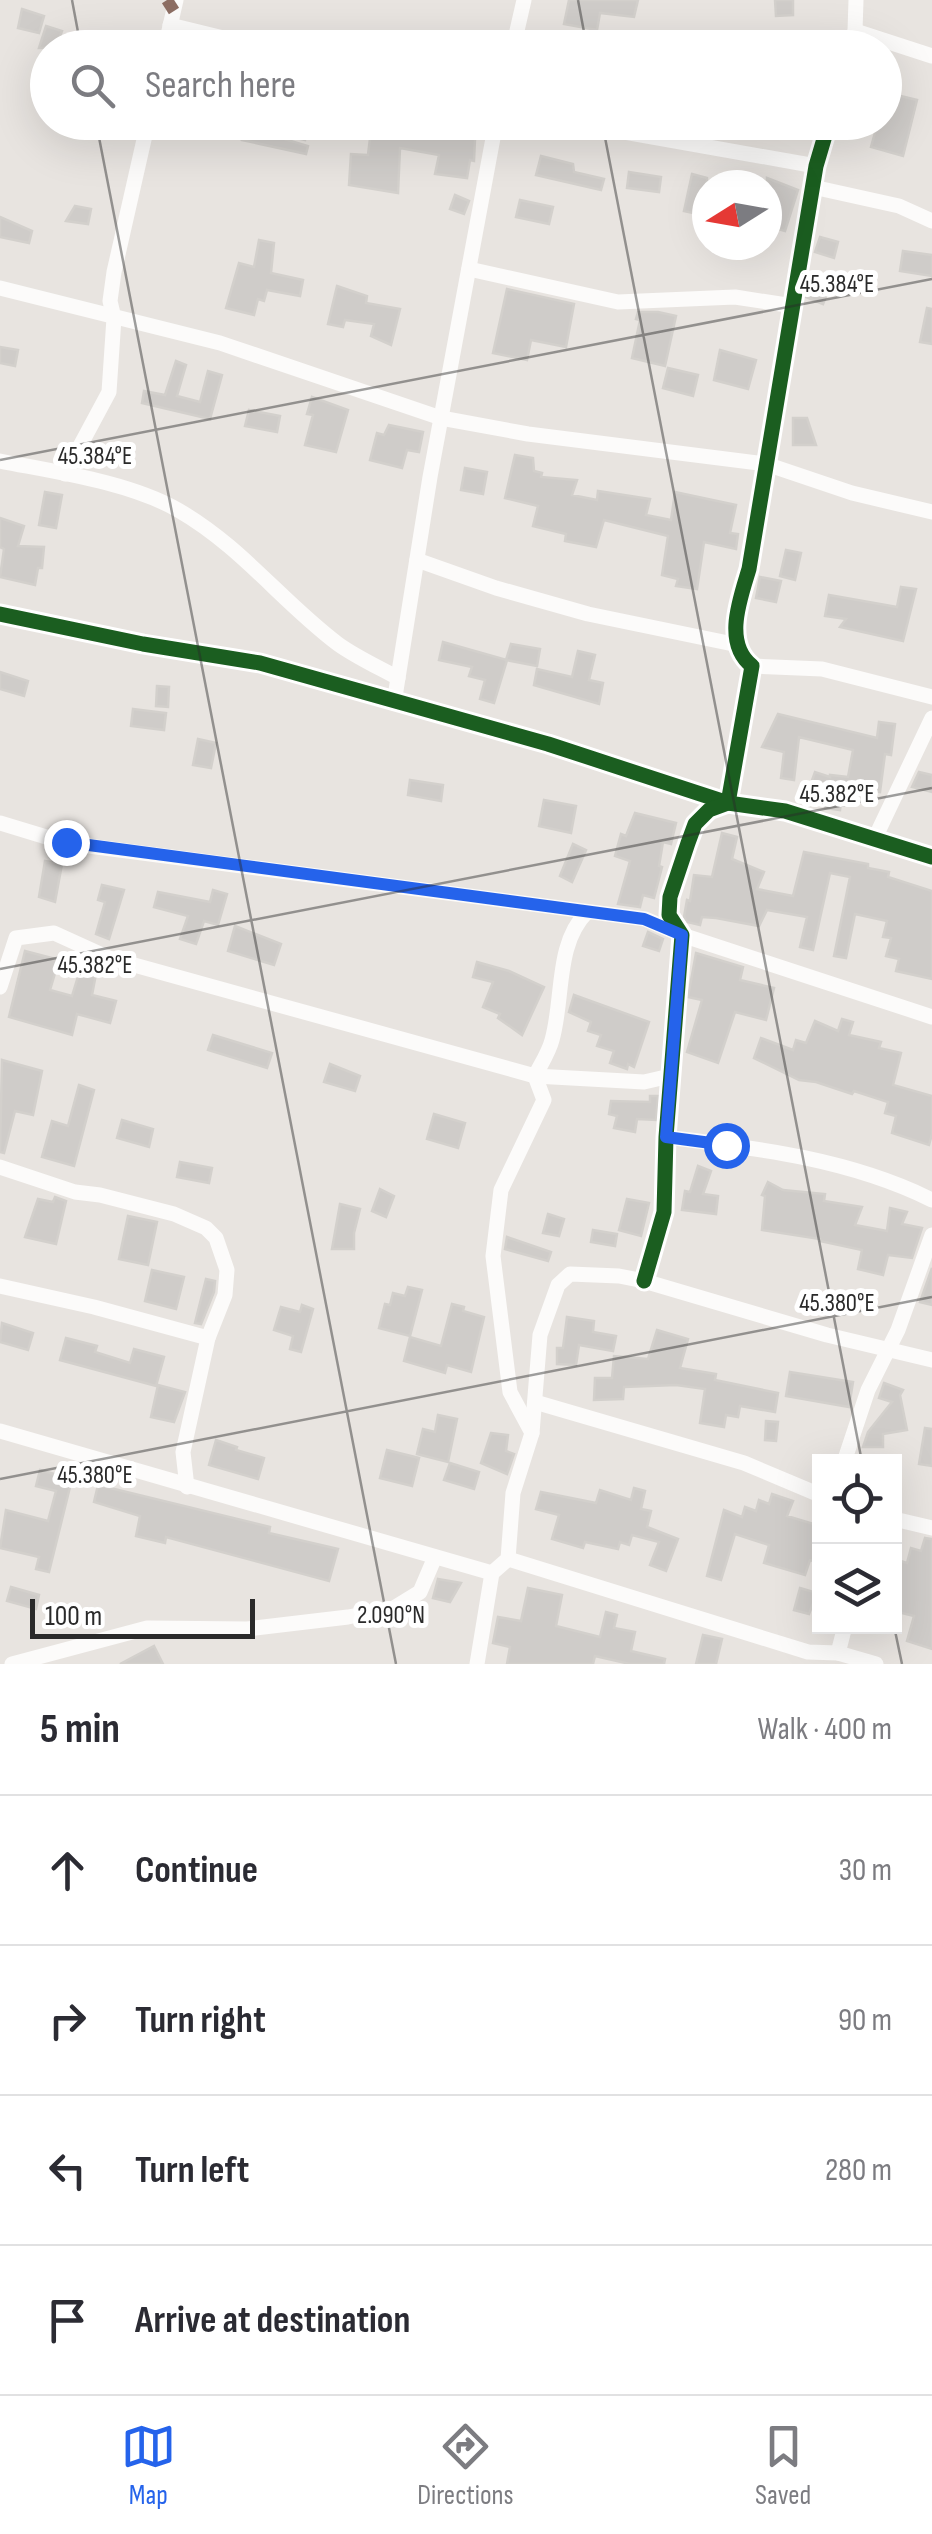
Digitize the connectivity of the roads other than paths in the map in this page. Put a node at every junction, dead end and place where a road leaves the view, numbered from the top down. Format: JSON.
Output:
{"nodes":[{"id":1,"x":176,"y":0,"type":"edge"},
{"id":2,"x":524,"y":0,"type":"edge"},
{"id":3,"x":856,"y":0,"type":"edge"},
{"id":4,"x":170,"y":25,"type":"junction"},
{"id":5,"x":169,"y":30,"type":"edge"},
{"id":6,"x":190,"y":30,"type":"edge"},
{"id":7,"x":516,"y":30,"type":"edge"},
{"id":8,"x":856,"y":30,"type":"edge"},
{"id":9,"x":902,"y":46,"type":"edge"},
{"id":10,"x":932,"y":56,"type":"edge"},
{"id":11,"x":144,"y":140,"type":"edge"},
{"id":12,"x":493,"y":140,"type":"edge"},
{"id":13,"x":669,"y":140,"type":"edge"},
{"id":14,"x":824,"y":140,"type":"edge"},
{"id":15,"x":816,"y":166,"type":"junction"},
{"id":16,"x":813,"y":187,"type":"junction"},
{"id":17,"x":932,"y":221,"type":"edge"},
{"id":18,"x":470,"y":268,"type":"junction"},
{"id":19,"x":0,"y":288,"type":"edge"},
{"id":20,"x":792,"y":306,"type":"junction"},
{"id":21,"x":114,"y":318,"type":"junction"},
{"id":22,"x":441,"y":418,"type":"junction"},
{"id":23,"x":0,"y":461,"type":"edge"},
{"id":24,"x":766,"y":464,"type":"junction"},
{"id":25,"x":66,"y":474,"type":"junction"},
{"id":26,"x":932,"y":512,"type":"edge"},
{"id":27,"x":417,"y":560,"type":"junction"},
{"id":28,"x":0,"y":614,"type":"edge"},
{"id":29,"x":738,"y":645,"type":"junction"},
{"id":30,"x":752,"y":666,"type":"junction"},
{"id":31,"x":398,"y":678,"type":"junction"},
{"id":32,"x":932,"y":697,"type":"edge"},
{"id":33,"x":394,"y":703,"type":"junction"},
{"id":34,"x":932,"y":718,"type":"edge"},
{"id":35,"x":728,"y":803,"type":"junction"},
{"id":36,"x":0,"y":823,"type":"edge"},
{"id":37,"x":875,"y":838,"type":"junction"},
{"id":38,"x":932,"y":857,"type":"edge"},
{"id":39,"x":588,"y":912,"type":"junction"},
{"id":40,"x":682,"y":935,"type":"junction"},
{"id":41,"x":8,"y":936,"type":"edge"},
{"id":42,"x":0,"y":987,"type":"edge"},
{"id":43,"x":932,"y":1017,"type":"edge"},
{"id":44,"x":535,"y":1076,"type":"junction"},
{"id":45,"x":670,"y":1076,"type":"junction"},
{"id":46,"x":666,"y":1137,"type":"junction"},
{"id":47,"x":0,"y":1167,"type":"edge"},
{"id":48,"x":932,"y":1200,"type":"edge"},
{"id":49,"x":932,"y":1235,"type":"edge"},
{"id":50,"x":644,"y":1281,"type":"junction"},
{"id":51,"x":0,"y":1286,"type":"edge"},
{"id":52,"x":208,"y":1338,"type":"junction"},
{"id":53,"x":887,"y":1350,"type":"junction"},
{"id":54,"x":932,"y":1360,"type":"edge"},
{"id":55,"x":535,"y":1402,"type":"junction"},
{"id":56,"x":0,"y":1431,"type":"edge"},
{"id":57,"x":532,"y":1433,"type":"junction"},
{"id":58,"x":847,"y":1454,"type":"edge"},
{"id":59,"x":187,"y":1487,"type":"junction"},
{"id":60,"x":812,"y":1492,"type":"edge"},
{"id":61,"x":902,"y":1521,"type":"edge"},
{"id":62,"x":932,"y":1528,"type":"edge"},
{"id":63,"x":435,"y":1558,"type":"junction"},
{"id":64,"x":508,"y":1559,"type":"junction"},
{"id":65,"x":492,"y":1574,"type":"junction"},
{"id":66,"x":843,"y":1634,"type":"edge"},
{"id":67,"x":838,"y":1654,"type":"junction"},
{"id":68,"x":807,"y":1658,"type":"edge"},
{"id":69,"x":12,"y":1664,"type":"edge"},
{"id":70,"x":477,"y":1664,"type":"edge"},
{"id":71,"x":876,"y":1664,"type":"edge"}],
"edges":[{"from":1,"to":4,"type":"street"},
{"from":2,"to":7,"type":"street"},
{"from":3,"to":8,"type":"street"},
{"from":4,"to":5,"type":"street"},
{"from":4,"to":6,"type":"street"},
{"from":9,"to":10,"type":"street"},
{"from":11,"to":21,"type":"street"},
{"from":12,"to":18,"type":"street"},
{"from":13,"to":15,"type":"street"},
{"from":14,"to":15,"type":"street"},
{"from":15,"to":16,"type":"street"},
{"from":16,"to":17,"type":"street"},
{"from":16,"to":20,"type":"street"},
{"from":18,"to":20,"type":"street"},
{"from":18,"to":22,"type":"street"},
{"from":19,"to":21,"type":"street"},
{"from":20,"to":24,"type":"street"},
{"from":21,"to":22,"type":"street"},
{"from":21,"to":25,"type":"street"},
{"from":22,"to":24,"type":"street"},
{"from":22,"to":27,"type":"street"},
{"from":23,"to":25,"type":"street"},
{"from":24,"to":26,"type":"street"},
{"from":24,"to":29,"type":"street"},
{"from":25,"to":31,"type":"street"},
{"from":27,"to":29,"type":"street"},
{"from":27,"to":31,"type":"street"},
{"from":28,"to":33,"type":"street"},
{"from":29,"to":30,"type":"street"},
{"from":30,"to":32,"type":"street"},
{"from":30,"to":35,"type":"street"},
{"from":31,"to":33,"type":"street"},
{"from":33,"to":35,"type":"street"},
{"from":34,"to":37,"type":"street"},
{"from":35,"to":37,"type":"street"},
{"from":35,"to":40,"type":"street"},
{"from":36,"to":39,"type":"street"},
{"from":37,"to":38,"type":"street"},
{"from":39,"to":40,"type":"street"},
{"from":39,"to":44,"type":"street"},
{"from":40,"to":43,"type":"street"},
{"from":40,"to":45,"type":"street"},
{"from":41,"to":42,"type":"street"},
{"from":41,"to":44,"type":"street"},
{"from":44,"to":45,"type":"street"},
{"from":44,"to":57,"type":"street"},
{"from":45,"to":46,"type":"street"},
{"from":46,"to":48,"type":"street"},
{"from":46,"to":50,"type":"street"},
{"from":47,"to":52,"type":"street"},
{"from":49,"to":53,"type":"street"},
{"from":50,"to":53,"type":"street"},
{"from":50,"to":55,"type":"street"},
{"from":51,"to":52,"type":"street"},
{"from":52,"to":59,"type":"street"},
{"from":53,"to":54,"type":"street"},
{"from":53,"to":58,"type":"street"},
{"from":55,"to":57,"type":"street"},
{"from":55,"to":60,"type":"street"},
{"from":56,"to":59,"type":"street"},
{"from":57,"to":64,"type":"street"},
{"from":59,"to":63,"type":"street"},
{"from":61,"to":62,"type":"street"},
{"from":63,"to":65,"type":"street"},
{"from":63,"to":69,"type":"street"},
{"from":64,"to":65,"type":"street"},
{"from":64,"to":68,"type":"street"},
{"from":65,"to":70,"type":"street"},
{"from":66,"to":67,"type":"street"},
{"from":67,"to":68,"type":"street"},
{"from":67,"to":71,"type":"street"}]}
